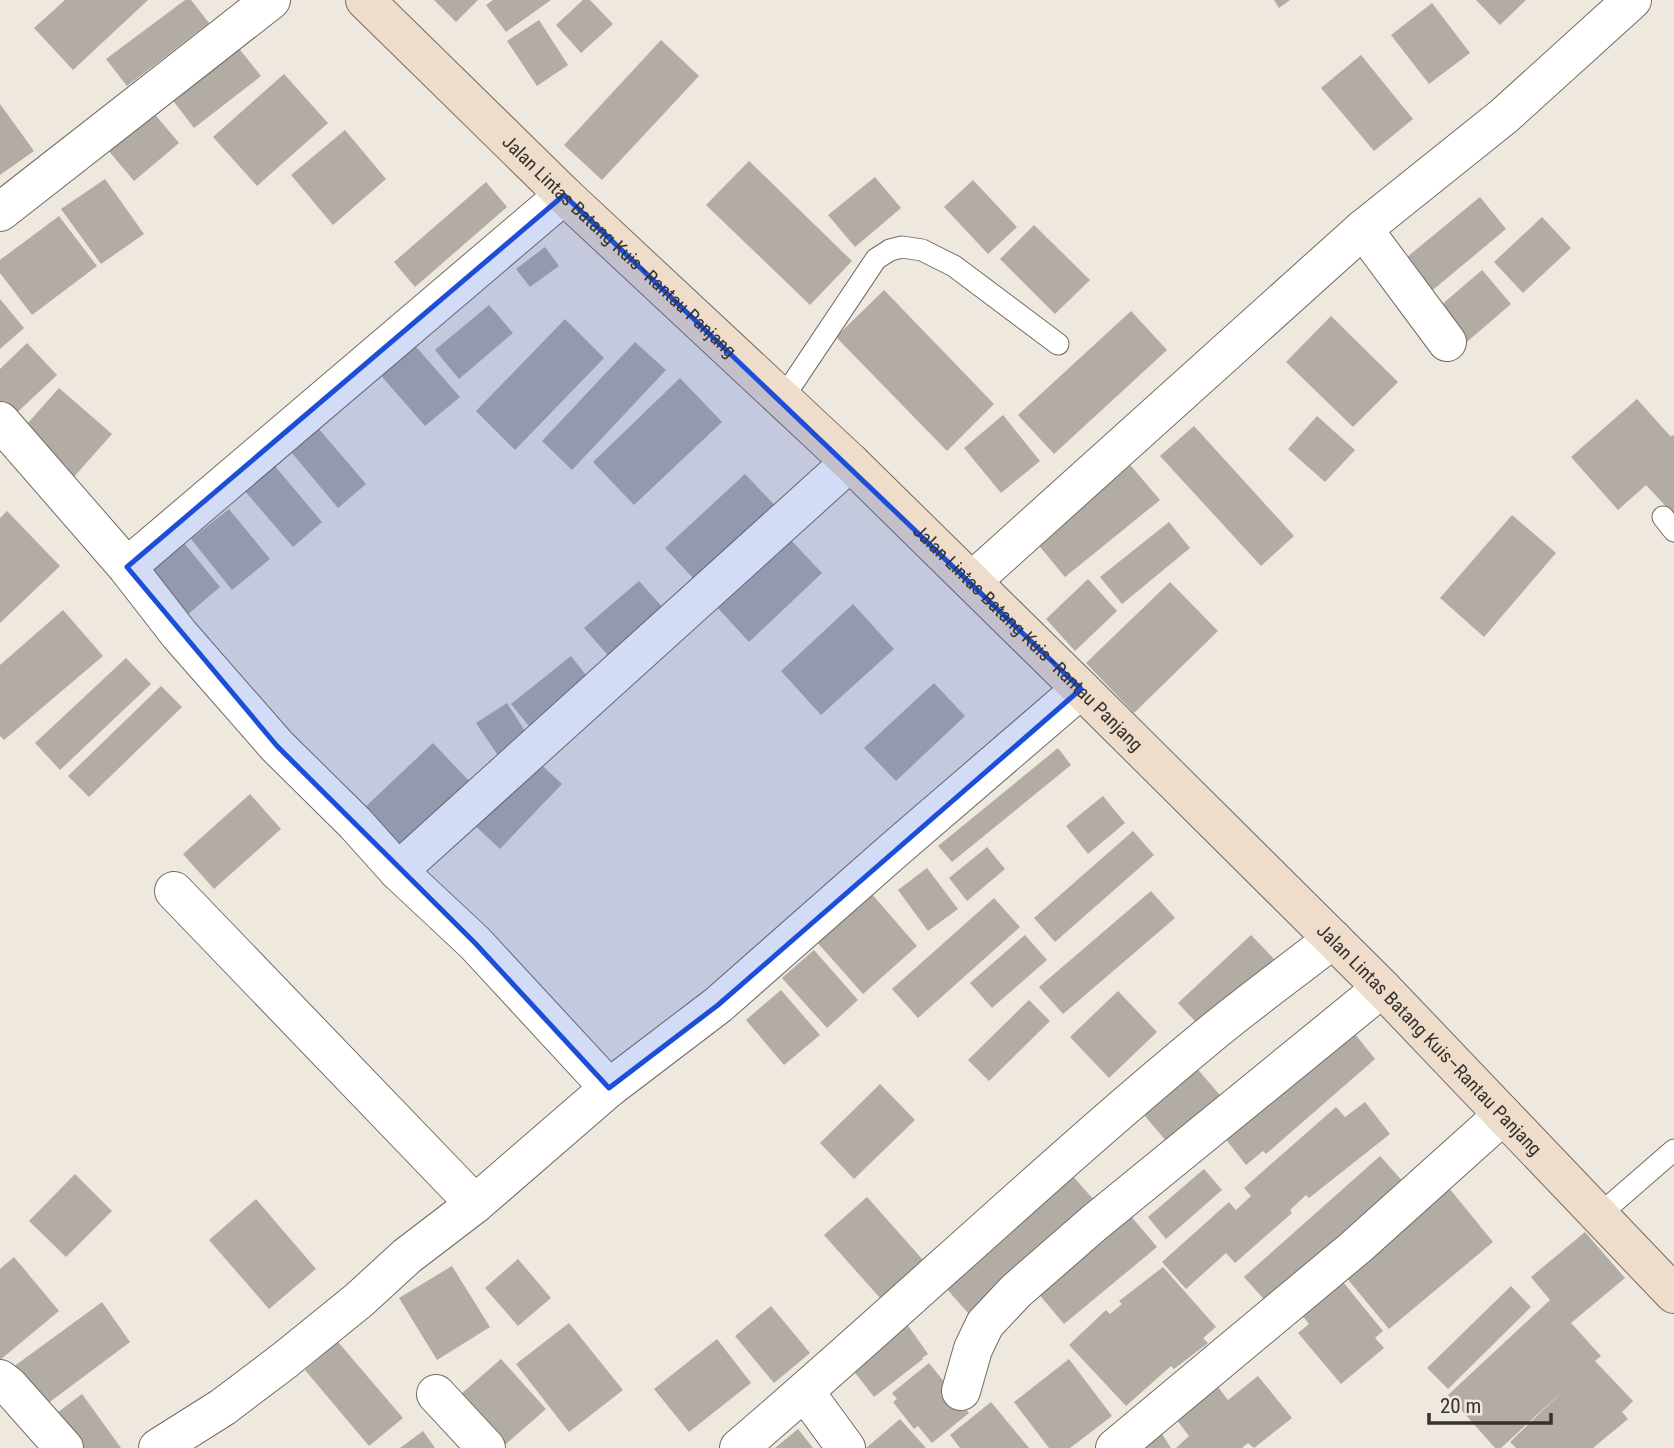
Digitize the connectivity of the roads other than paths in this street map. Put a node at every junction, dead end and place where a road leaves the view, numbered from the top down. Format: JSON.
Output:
{"nodes":[{"id":1,"x":271,"y":0,"type":"edge"},
{"id":2,"x":365,"y":0,"type":"edge"},
{"id":3,"x":1632,"y":0,"type":"edge"},
{"id":4,"x":564,"y":195,"type":"junction"},
{"id":5,"x":0,"y":212,"type":"edge"},
{"id":6,"x":1363,"y":229,"type":"junction"},
{"id":7,"x":1447,"y":342,"type":"dead end"},
{"id":8,"x":1058,"y":344,"type":"dead end"},
{"id":9,"x":783,"y":398,"type":"junction"},
{"id":10,"x":0,"y":421,"type":"edge"},
{"id":11,"x":850,"y":462,"type":"junction"},
{"id":12,"x":127,"y":567,"type":"junction"},
{"id":13,"x":972,"y":581,"type":"junction"},
{"id":14,"x":1081,"y":689,"type":"junction"},
{"id":15,"x":398,"y":871,"type":"junction"},
{"id":16,"x":174,"y":891,"type":"dead end"},
{"id":17,"x":1333,"y":939,"type":"junction"},
{"id":18,"x":1382,"y":988,"type":"junction"},
{"id":19,"x":609,"y":1088,"type":"junction"},
{"id":20,"x":1503,"y":1115,"type":"junction"},
{"id":21,"x":1674,"y":1150,"type":"edge"},
{"id":22,"x":475,"y":1204,"type":"junction"},
{"id":23,"x":1598,"y":1216,"type":"junction"},
{"id":24,"x":1670,"y":1280,"type":"edge"},
{"id":25,"x":0,"y":1379,"type":"edge"},
{"id":26,"x":961,"y":1391,"type":"dead end"},
{"id":27,"x":805,"y":1392,"type":"junction"},
{"id":28,"x":436,"y":1394,"type":"dead end"},
{"id":29,"x":64,"y":1448,"type":"edge"},
{"id":30,"x":158,"y":1448,"type":"edge"},
{"id":31,"x":486,"y":1448,"type":"edge"},
{"id":32,"x":739,"y":1448,"type":"edge"},
{"id":33,"x":846,"y":1448,"type":"edge"},
{"id":34,"x":1115,"y":1448,"type":"edge"}],
"edges":[{"from":1,"to":5,"type":"street"},
{"from":2,"to":4,"type":"main road","name":"Jalan Lintas Batang Kuis–Rantau Panjang"},
{"from":3,"to":6,"type":"street"},
{"from":4,"to":9,"type":"main road","name":"Jalan Lintas Batang Kuis–Rantau Panjang"},
{"from":4,"to":12,"type":"street"},
{"from":6,"to":7,"type":"street"},
{"from":6,"to":13,"type":"street"},
{"from":8,"to":9,"type":"lane"},
{"from":9,"to":11,"type":"main road","name":"Jalan Lintas Batang Kuis–Rantau Panjang"},
{"from":10,"to":12,"type":"street"},
{"from":11,"to":13,"type":"main road","name":"Jalan Lintas Batang Kuis–Rantau Panjang"},
{"from":11,"to":15,"type":"street"},
{"from":12,"to":15,"type":"street"},
{"from":13,"to":14,"type":"main road","name":"Jalan Lintas Batang Kuis–Rantau Panjang"},
{"from":14,"to":17,"type":"main road","name":"Jalan Lintas Batang Kuis–Rantau Panjang"},
{"from":14,"to":19,"type":"street"},
{"from":15,"to":19,"type":"street"},
{"from":16,"to":22,"type":"street"},
{"from":17,"to":18,"type":"main road","name":"Jalan Lintas Batang Kuis–Rantau Panjang"},
{"from":17,"to":27,"type":"street"},
{"from":18,"to":20,"type":"main road","name":"Jalan Lintas Batang Kuis–Rantau Panjang"},
{"from":18,"to":26,"type":"street"},
{"from":19,"to":22,"type":"street"},
{"from":20,"to":23,"type":"main road","name":"Jalan Lintas Batang Kuis–Rantau Panjang"},
{"from":20,"to":34,"type":"street"},
{"from":21,"to":23,"type":"lane"},
{"from":22,"to":30,"type":"street"},
{"from":23,"to":24,"type":"main road","name":"Jalan Lintas Batang Kuis–Rantau Panjang"},
{"from":25,"to":29,"type":"street"},
{"from":27,"to":32,"type":"street"},
{"from":27,"to":33,"type":"street"},
{"from":28,"to":31,"type":"street"}]}
